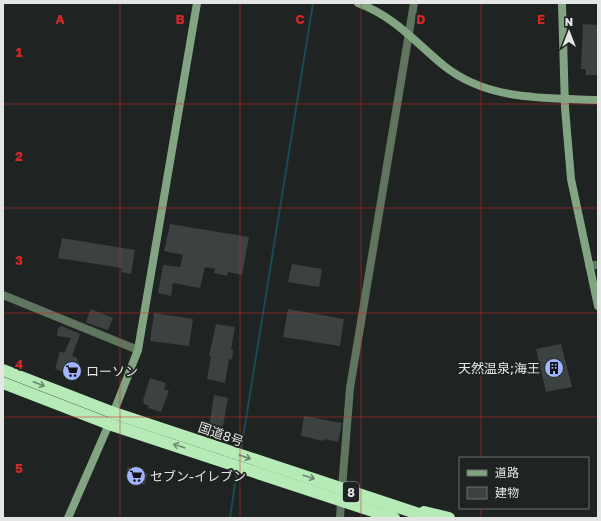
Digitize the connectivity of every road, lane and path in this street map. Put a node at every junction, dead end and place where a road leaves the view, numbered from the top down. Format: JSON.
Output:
{"nodes":[{"id":1,"x":197,"y":3,"type":"edge"},
{"id":2,"x":358,"y":3,"type":"edge"},
{"id":3,"x":414,"y":3,"type":"edge"},
{"id":4,"x":562,"y":3,"type":"edge"},
{"id":5,"x":408,"y":34,"type":"junction"},
{"id":6,"x":565,"y":98,"type":"junction"},
{"id":7,"x":598,"y":100,"type":"edge"},
{"id":8,"x":594,"y":265,"type":"edge"},
{"id":9,"x":3,"y":295,"type":"edge"},
{"id":10,"x":598,"y":306,"type":"edge"},
{"id":11,"x":138,"y":350,"type":"junction"},
{"id":12,"x":3,"y":370,"type":"edge"},
{"id":13,"x":3,"y":383,"type":"edge"},
{"id":14,"x":111,"y":419,"type":"junction"},
{"id":15,"x":270,"y":471,"type":"junction"},
{"id":16,"x":342,"y":488,"type":"junction"},
{"id":17,"x":342,"y":502,"type":"junction"},
{"id":18,"x":382,"y":502,"type":"junction"},
{"id":19,"x":68,"y":518,"type":"edge"},
{"id":20,"x":340,"y":518,"type":"edge"},
{"id":21,"x":394,"y":518,"type":"edge"},
{"id":22,"x":432,"y":518,"type":"edge"},
{"id":23,"x":449,"y":518,"type":"edge"}],
"edges":[{"from":1,"to":11,"type":"street"},
{"from":2,"to":5,"type":"street"},
{"from":3,"to":5,"type":"street"},
{"from":4,"to":6,"type":"street"},
{"from":5,"to":6,"type":"street"},
{"from":5,"to":16,"type":"street"},
{"from":6,"to":7,"type":"street"},
{"from":6,"to":8,"type":"street"},
{"from":8,"to":10,"type":"street"},
{"from":9,"to":11,"type":"street"},
{"from":11,"to":14,"type":"street"},
{"from":12,"to":14,"type":"highway","name":"国道8号","number":"8","one_way":true},
{"from":13,"to":14,"type":"highway","name":"国道8号","number":"8"},
{"from":14,"to":15,"type":"highway","name":"国道8号","number":"8"},
{"from":14,"to":19,"type":"street"},
{"from":15,"to":16,"type":"highway","name":"国道8号","number":"8","one_way":true},
{"from":15,"to":17,"type":"highway","name":"国道8号","number":"8"},
{"from":16,"to":18,"type":"highway","name":"国道8号","number":"8"},
{"from":17,"to":20,"type":"street"},
{"from":17,"to":21,"type":"highway","name":"国道8号","number":"8"},
{"from":18,"to":22,"type":"highway","name":"国道8号","number":"8"},
{"from":18,"to":23,"type":"highway","number":"8"}]}
